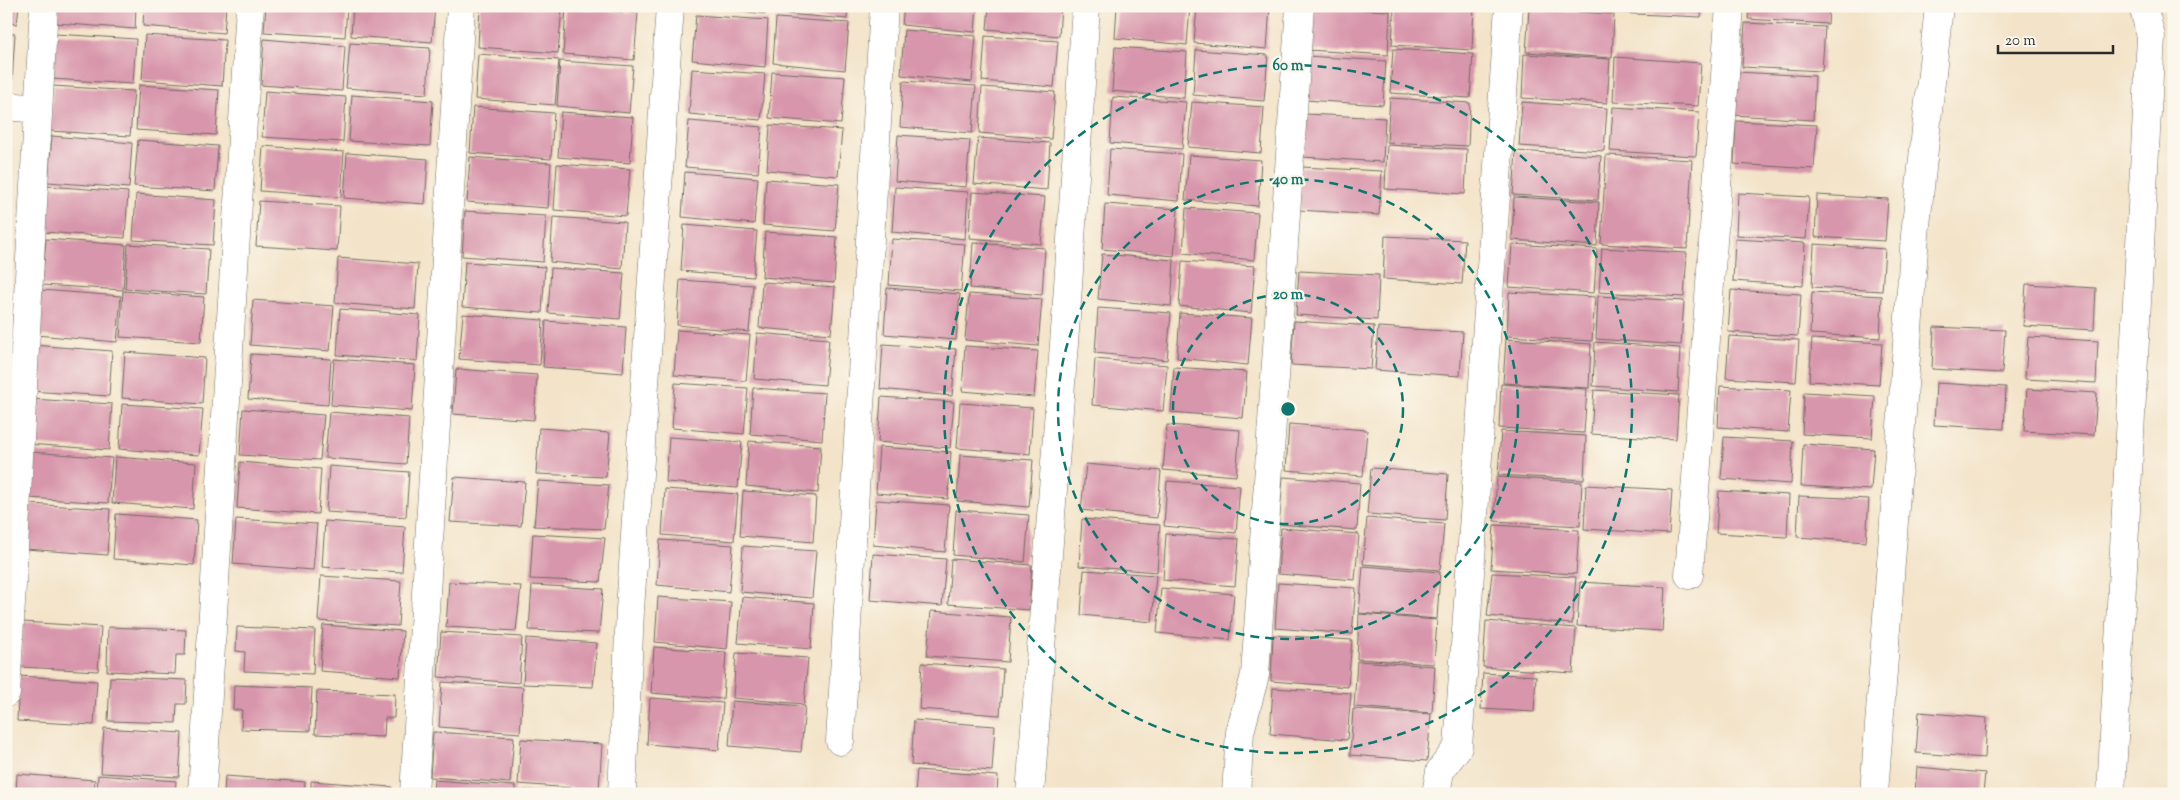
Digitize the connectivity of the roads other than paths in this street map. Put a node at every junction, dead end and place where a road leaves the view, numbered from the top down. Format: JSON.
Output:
{"nodes":[{"id":1,"x":44,"y":6,"type":"edge"},
{"id":2,"x":250,"y":6,"type":"edge"},
{"id":3,"x":461,"y":6,"type":"edge"},
{"id":4,"x":670,"y":6,"type":"edge"},
{"id":5,"x":884,"y":6,"type":"edge"},
{"id":6,"x":1086,"y":6,"type":"edge"},
{"id":7,"x":1300,"y":6,"type":"edge"},
{"id":8,"x":1509,"y":6,"type":"edge"},
{"id":9,"x":1730,"y":6,"type":"edge"},
{"id":10,"x":1939,"y":6,"type":"edge"},
{"id":11,"x":2142,"y":6,"type":"edge"},
{"id":12,"x":6,"y":106,"type":"edge"},
{"id":13,"x":38,"y":109,"type":"junction"},
{"id":14,"x":1689,"y":575,"type":"dead end"},
{"id":15,"x":6,"y":693,"type":"edge"},
{"id":16,"x":840,"y":740,"type":"dead end"},
{"id":17,"x":202,"y":794,"type":"edge"},
{"id":18,"x":414,"y":794,"type":"edge"},
{"id":19,"x":622,"y":794,"type":"edge"},
{"id":20,"x":1030,"y":794,"type":"edge"},
{"id":21,"x":1236,"y":794,"type":"edge"},
{"id":22,"x":1436,"y":794,"type":"edge"},
{"id":23,"x":1874,"y":794,"type":"edge"},
{"id":24,"x":2111,"y":794,"type":"edge"}],
"edges":[{"from":1,"to":13,"type":"street"},
{"from":2,"to":17,"type":"street"},
{"from":3,"to":18,"type":"street"},
{"from":4,"to":19,"type":"street"},
{"from":5,"to":16,"type":"street"},
{"from":6,"to":20,"type":"street"},
{"from":7,"to":21,"type":"street"},
{"from":8,"to":22,"type":"street"},
{"from":9,"to":14,"type":"street"},
{"from":10,"to":23,"type":"street"},
{"from":11,"to":24,"type":"street"},
{"from":12,"to":13,"type":"street"},
{"from":13,"to":15,"type":"street"}]}
